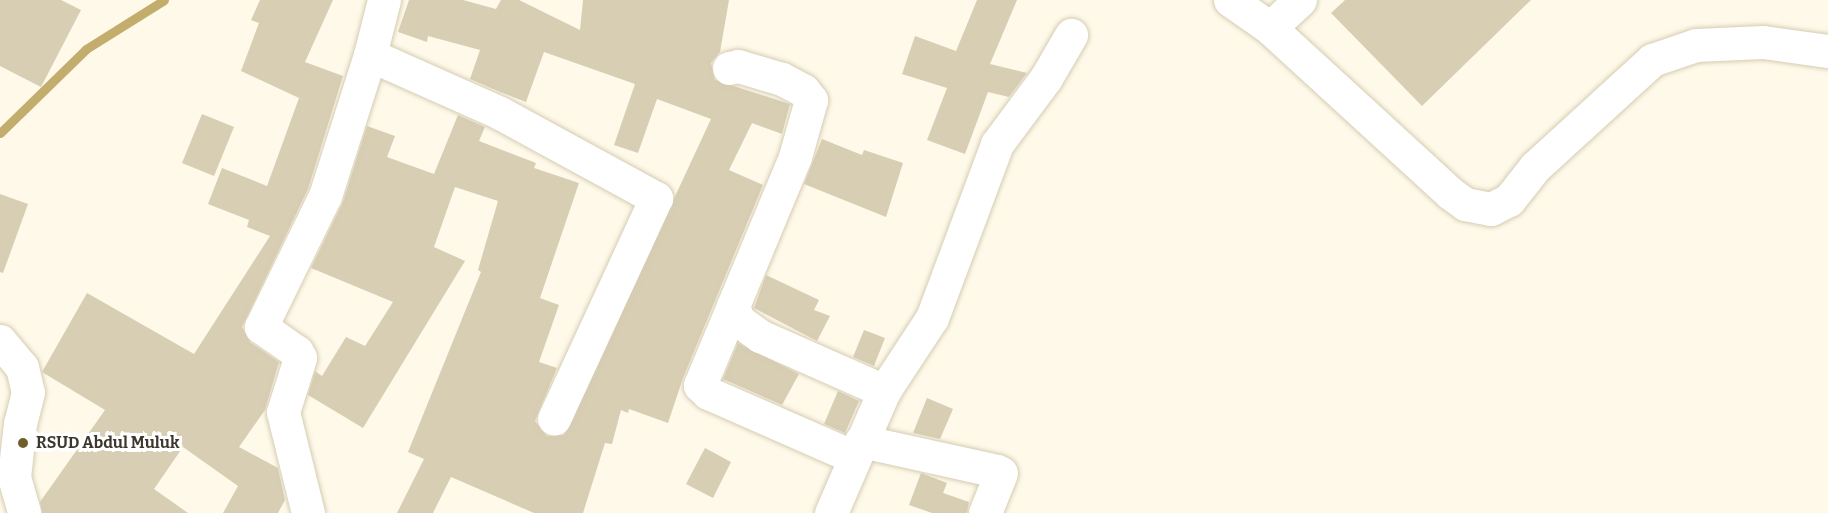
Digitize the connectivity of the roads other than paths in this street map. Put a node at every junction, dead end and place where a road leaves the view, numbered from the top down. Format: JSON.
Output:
{"nodes":[{"id":1,"x":384,"y":0,"type":"edge"},
{"id":2,"x":1230,"y":0,"type":"edge"},
{"id":3,"x":1300,"y":0,"type":"edge"},
{"id":4,"x":1270,"y":28,"type":"junction"},
{"id":5,"x":1071,"y":35,"type":"dead end"},
{"id":6,"x":1828,"y":51,"type":"edge"},
{"id":7,"x":370,"y":56,"type":"junction"},
{"id":8,"x":729,"y":68,"type":"dead end"},
{"id":9,"x":733,"y":306,"type":"junction"},
{"id":10,"x":0,"y":340,"type":"edge"},
{"id":11,"x":884,"y":390,"type":"junction"},
{"id":12,"x":554,"y":419,"type":"dead end"},
{"id":13,"x":857,"y":449,"type":"junction"},
{"id":14,"x":24,"y":513,"type":"edge"},
{"id":15,"x":308,"y":513,"type":"edge"},
{"id":16,"x":831,"y":513,"type":"edge"},
{"id":17,"x":985,"y":513,"type":"edge"}],
"edges":[{"from":1,"to":7,"type":"street"},
{"from":2,"to":4,"type":"street"},
{"from":3,"to":4,"type":"street"},
{"from":4,"to":6,"type":"street"},
{"from":5,"to":11,"type":"street"},
{"from":7,"to":12,"type":"street"},
{"from":7,"to":15,"type":"street"},
{"from":8,"to":9,"type":"street"},
{"from":9,"to":11,"type":"street"},
{"from":9,"to":13,"type":"street"},
{"from":10,"to":14,"type":"street"},
{"from":11,"to":13,"type":"street"},
{"from":13,"to":16,"type":"street"},
{"from":13,"to":17,"type":"street"}]}
